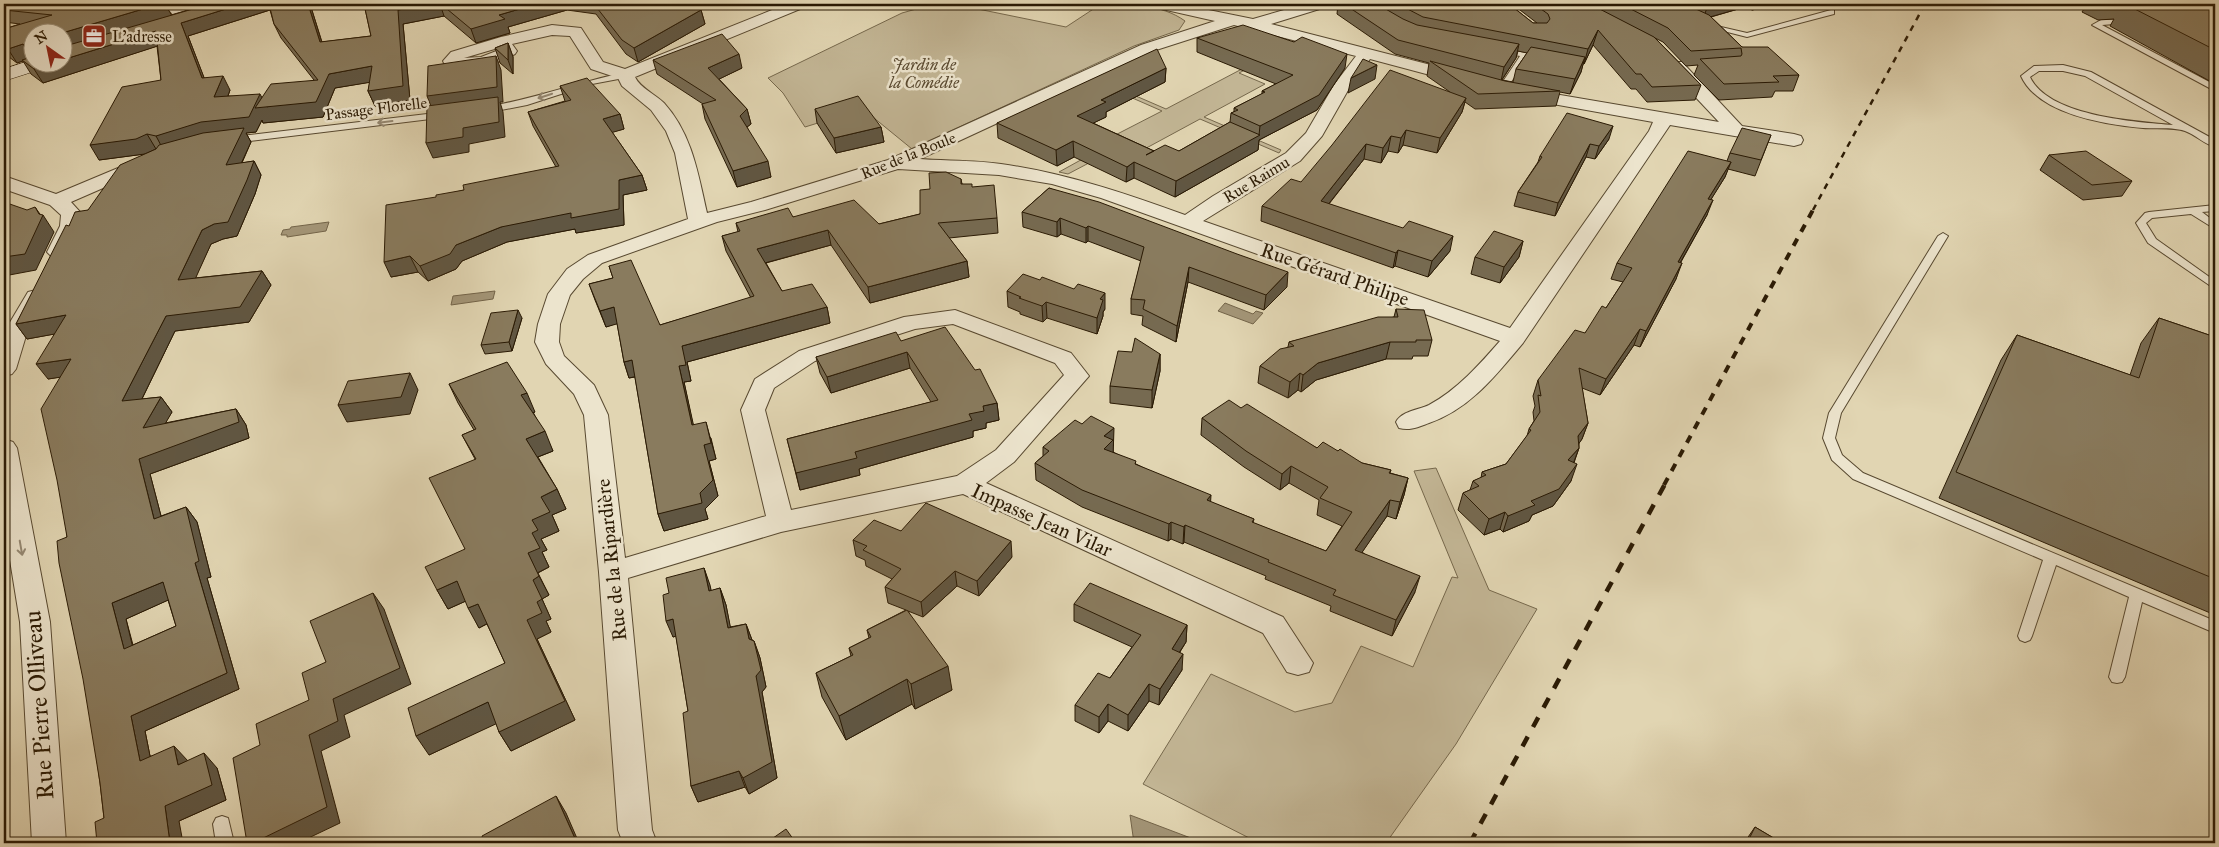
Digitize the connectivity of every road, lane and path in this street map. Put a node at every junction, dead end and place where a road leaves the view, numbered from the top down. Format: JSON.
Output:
{"nodes":[{"id":1,"x":170,"y":4,"type":"edge"},
{"id":2,"x":800,"y":4,"type":"edge"},
{"id":3,"x":1158,"y":4,"type":"edge"},
{"id":4,"x":1321,"y":4,"type":"edge"},
{"id":5,"x":1831,"y":12,"type":"dead end"},
{"id":6,"x":193,"y":17,"type":"joint"},
{"id":7,"x":1232,"y":20,"type":"junction"},
{"id":8,"x":2127,"y":21,"type":"dead end"},
{"id":9,"x":1253,"y":24,"type":"junction"},
{"id":10,"x":1701,"y":24,"type":"edge"},
{"id":11,"x":167,"y":25,"type":"edge"},
{"id":12,"x":502,"y":42,"type":"dead end"},
{"id":13,"x":1491,"y":48,"type":"edge"},
{"id":14,"x":1366,"y":53,"type":"junction"},
{"id":15,"x":1664,"y":53,"type":"edge"},
{"id":16,"x":1525,"y":55,"type":"junction"},
{"id":17,"x":1554,"y":61,"type":"edge"},
{"id":18,"x":22,"y":69,"type":"edge"},
{"id":19,"x":1697,"y":70,"type":"dead end"},
{"id":20,"x":1680,"y":71,"type":"junction"},
{"id":21,"x":4,"y":75,"type":"edge"},
{"id":22,"x":626,"y":75,"type":"junction"},
{"id":23,"x":2215,"y":88,"type":"edge"},
{"id":24,"x":1502,"y":89,"type":"junction"},
{"id":25,"x":475,"y":111,"type":"edge"},
{"id":26,"x":456,"y":113,"type":"edge"},
{"id":27,"x":1664,"y":119,"type":"junction"},
{"id":28,"x":2183,"y":128,"type":"junction"},
{"id":29,"x":1737,"y":131,"type":"junction"},
{"id":30,"x":1794,"y":140,"type":"dead end"},
{"id":31,"x":219,"y":141,"type":"edge"},
{"id":32,"x":2215,"y":144,"type":"edge"},
{"id":33,"x":157,"y":157,"type":"edge"},
{"id":34,"x":896,"y":164,"type":"junction"},
{"id":35,"x":4,"y":182,"type":"edge"},
{"id":36,"x":57,"y":201,"type":"junction"},
{"id":37,"x":2215,"y":208,"type":"edge"},
{"id":38,"x":2192,"y":210,"type":"junction"},
{"id":39,"x":699,"y":222,"type":"junction"},
{"id":40,"x":1188,"y":222,"type":"junction"},
{"id":41,"x":2215,"y":226,"type":"edge"},
{"id":42,"x":1943,"y":236,"type":"dead end"},
{"id":43,"x":2215,"y":286,"type":"edge"},
{"id":44,"x":559,"y":294,"type":"joint"},
{"id":45,"x":1515,"y":338,"type":"junction"},
{"id":46,"x":4,"y":369,"type":"edge"},
{"id":47,"x":1408,"y":422,"type":"dead end"},
{"id":48,"x":4,"y":448,"type":"edge"},
{"id":49,"x":965,"y":484,"type":"junction"},
{"id":50,"x":781,"y":522,"type":"junction"},
{"id":51,"x":2051,"y":558,"type":"junction"},
{"id":52,"x":613,"y":572,"type":"junction"},
{"id":53,"x":2137,"y":594,"type":"junction"},
{"id":54,"x":2215,"y":627,"type":"edge"},
{"id":55,"x":2025,"y":636,"type":"dead end"},
{"id":56,"x":1298,"y":663,"type":"dead end"},
{"id":57,"x":2117,"y":677,"type":"dead end"},
{"id":58,"x":222,"y":824,"type":"dead end"},
{"id":59,"x":49,"y":843,"type":"edge"},
{"id":60,"x":225,"y":843,"type":"edge"},
{"id":61,"x":640,"y":843,"type":"edge"}],
"edges":[{"from":1,"to":6,"type":"street"},
{"from":2,"to":22,"type":"street"},
{"from":3,"to":7,"type":"street"},
{"from":4,"to":9,"type":"street"},
{"from":5,"to":10,"type":"lane"},
{"from":6,"to":11,"type":"main road"},
{"from":7,"to":9,"type":"street"},
{"from":7,"to":34,"type":"street","name":"Rue de la Boule"},
{"from":8,"to":23,"type":"lane"},
{"from":9,"to":14,"type":"street"},
{"from":12,"to":22,"type":"street"},
{"from":13,"to":16,"type":"lane"},
{"from":14,"to":24,"type":"street"},
{"from":14,"to":40,"type":"street","name":"Rue Raimu"},
{"from":15,"to":20,"type":"street"},
{"from":16,"to":17,"type":"lane"},
{"from":16,"to":24,"type":"lane"},
{"from":18,"to":21,"type":"main road"},
{"from":19,"to":20,"type":"lane"},
{"from":20,"to":29,"type":"street"},
{"from":22,"to":25,"type":"lane","one_way":true},
{"from":22,"to":39,"type":"street"},
{"from":24,"to":27,"type":"street"},
{"from":26,"to":31,"type":"lane","name":"Passage Florelle","one_way":true},
{"from":27,"to":29,"type":"street"},
{"from":27,"to":45,"type":"street"},
{"from":28,"to":28,"type":"lane"},
{"from":28,"to":32,"type":"lane"},
{"from":29,"to":30,"type":"street"},
{"from":33,"to":36,"type":"street"},
{"from":34,"to":39,"type":"street","name":"Rue de la Boule"},
{"from":34,"to":40,"type":"street","name":"Rue Gérard Philipe"},
{"from":35,"to":36,"type":"street"},
{"from":36,"to":46,"type":"street"},
{"from":37,"to":38,"type":"lane"},
{"from":38,"to":41,"type":"lane"},
{"from":38,"to":43,"type":"lane"},
{"from":39,"to":44,"type":"street","name":"Rue de la Boule"},
{"from":40,"to":45,"type":"street","name":"Rue Gérard Philipe"},
{"from":42,"to":51,"type":"lane"},
{"from":44,"to":52,"type":"street","name":"Rue de la Ripardière"},
{"from":45,"to":47,"type":"street"},
{"from":48,"to":59,"type":"street","name":"Rue Pierre Olliveau","one_way":true},
{"from":49,"to":50,"type":"street","name":"Impasse Jean Vilar"},
{"from":49,"to":50,"type":"street"},
{"from":49,"to":56,"type":"street","name":"Impasse Jean Vilar"},
{"from":50,"to":52,"type":"street","name":"Impasse Jean Vilar"},
{"from":51,"to":53,"type":"lane"},
{"from":51,"to":55,"type":"lane"},
{"from":52,"to":61,"type":"street","name":"Rue de la Ripardière"},
{"from":53,"to":54,"type":"lane"},
{"from":53,"to":57,"type":"lane"},
{"from":58,"to":60,"type":"lane"}]}
